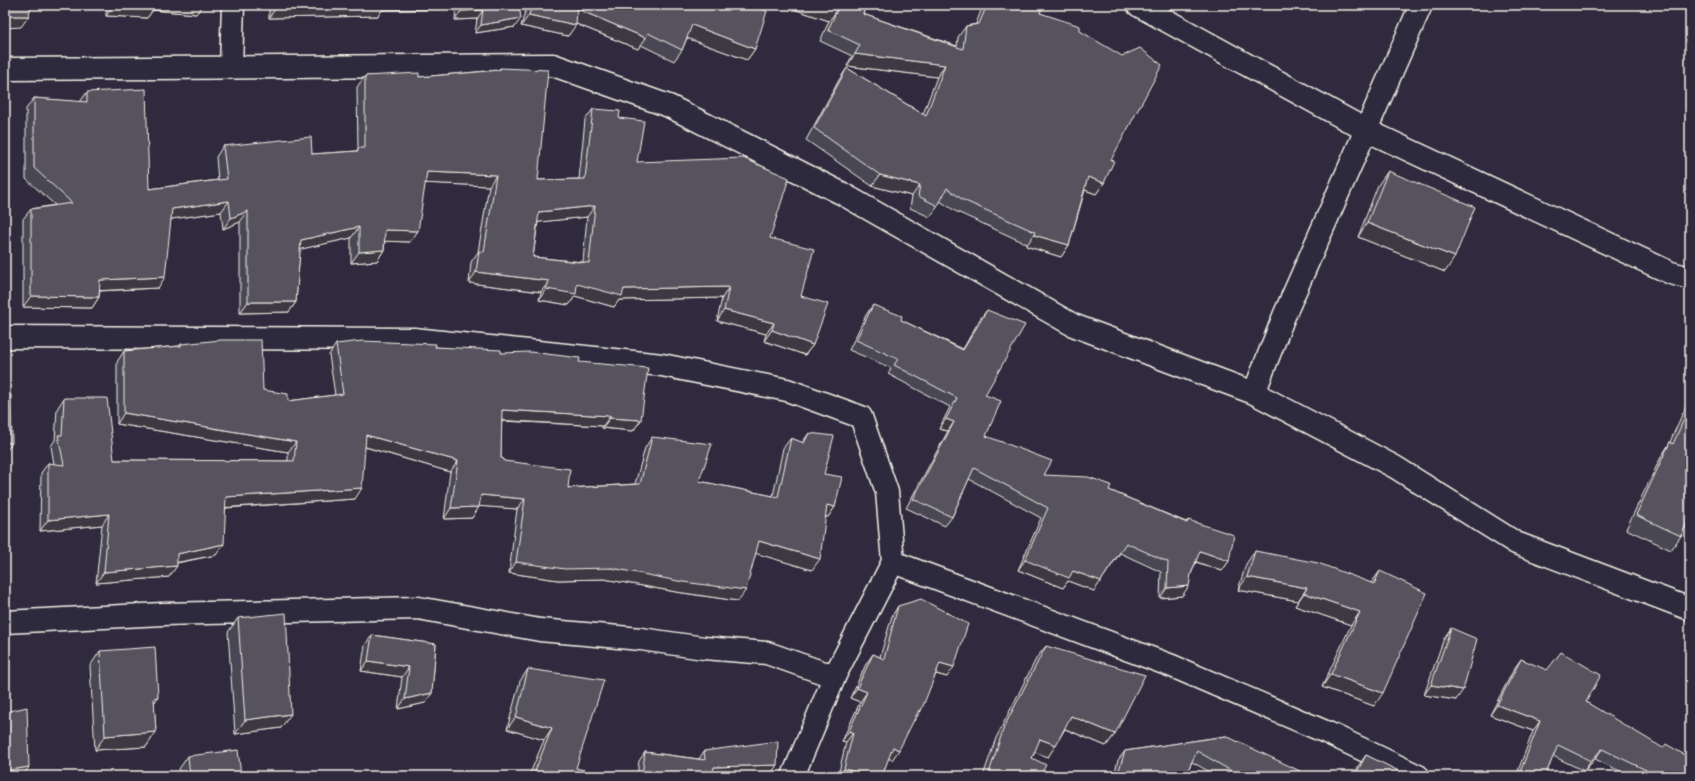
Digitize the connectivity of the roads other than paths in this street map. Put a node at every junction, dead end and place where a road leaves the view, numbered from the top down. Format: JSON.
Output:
{"nodes":[{"id":1,"x":233,"y":5,"type":"edge"},
{"id":2,"x":1138,"y":5,"type":"edge"},
{"id":3,"x":1421,"y":5,"type":"edge"},
{"id":4,"x":231,"y":67,"type":"junction"},
{"id":5,"x":5,"y":69,"type":"edge"},
{"id":6,"x":1366,"y":130,"type":"junction"},
{"id":7,"x":1690,"y":278,"type":"edge"},
{"id":8,"x":5,"y":337,"type":"edge"},
{"id":9,"x":1254,"y":393,"type":"junction"},
{"id":10,"x":893,"y":562,"type":"junction"},
{"id":11,"x":1690,"y":609,"type":"edge"},
{"id":12,"x":5,"y":622,"type":"edge"},
{"id":13,"x":836,"y":672,"type":"junction"},
{"id":14,"x":793,"y":776,"type":"edge"},
{"id":15,"x":1418,"y":776,"type":"edge"}],
"edges":[{"from":1,"to":4,"type":"street"},
{"from":2,"to":6,"type":"street"},
{"from":3,"to":6,"type":"street"},
{"from":4,"to":5,"type":"street"},
{"from":4,"to":9,"type":"street"},
{"from":6,"to":7,"type":"street"},
{"from":6,"to":9,"type":"street"},
{"from":8,"to":10,"type":"street"},
{"from":9,"to":11,"type":"street"},
{"from":10,"to":13,"type":"street"},
{"from":10,"to":15,"type":"street"},
{"from":12,"to":13,"type":"street"},
{"from":13,"to":14,"type":"street"}]}
